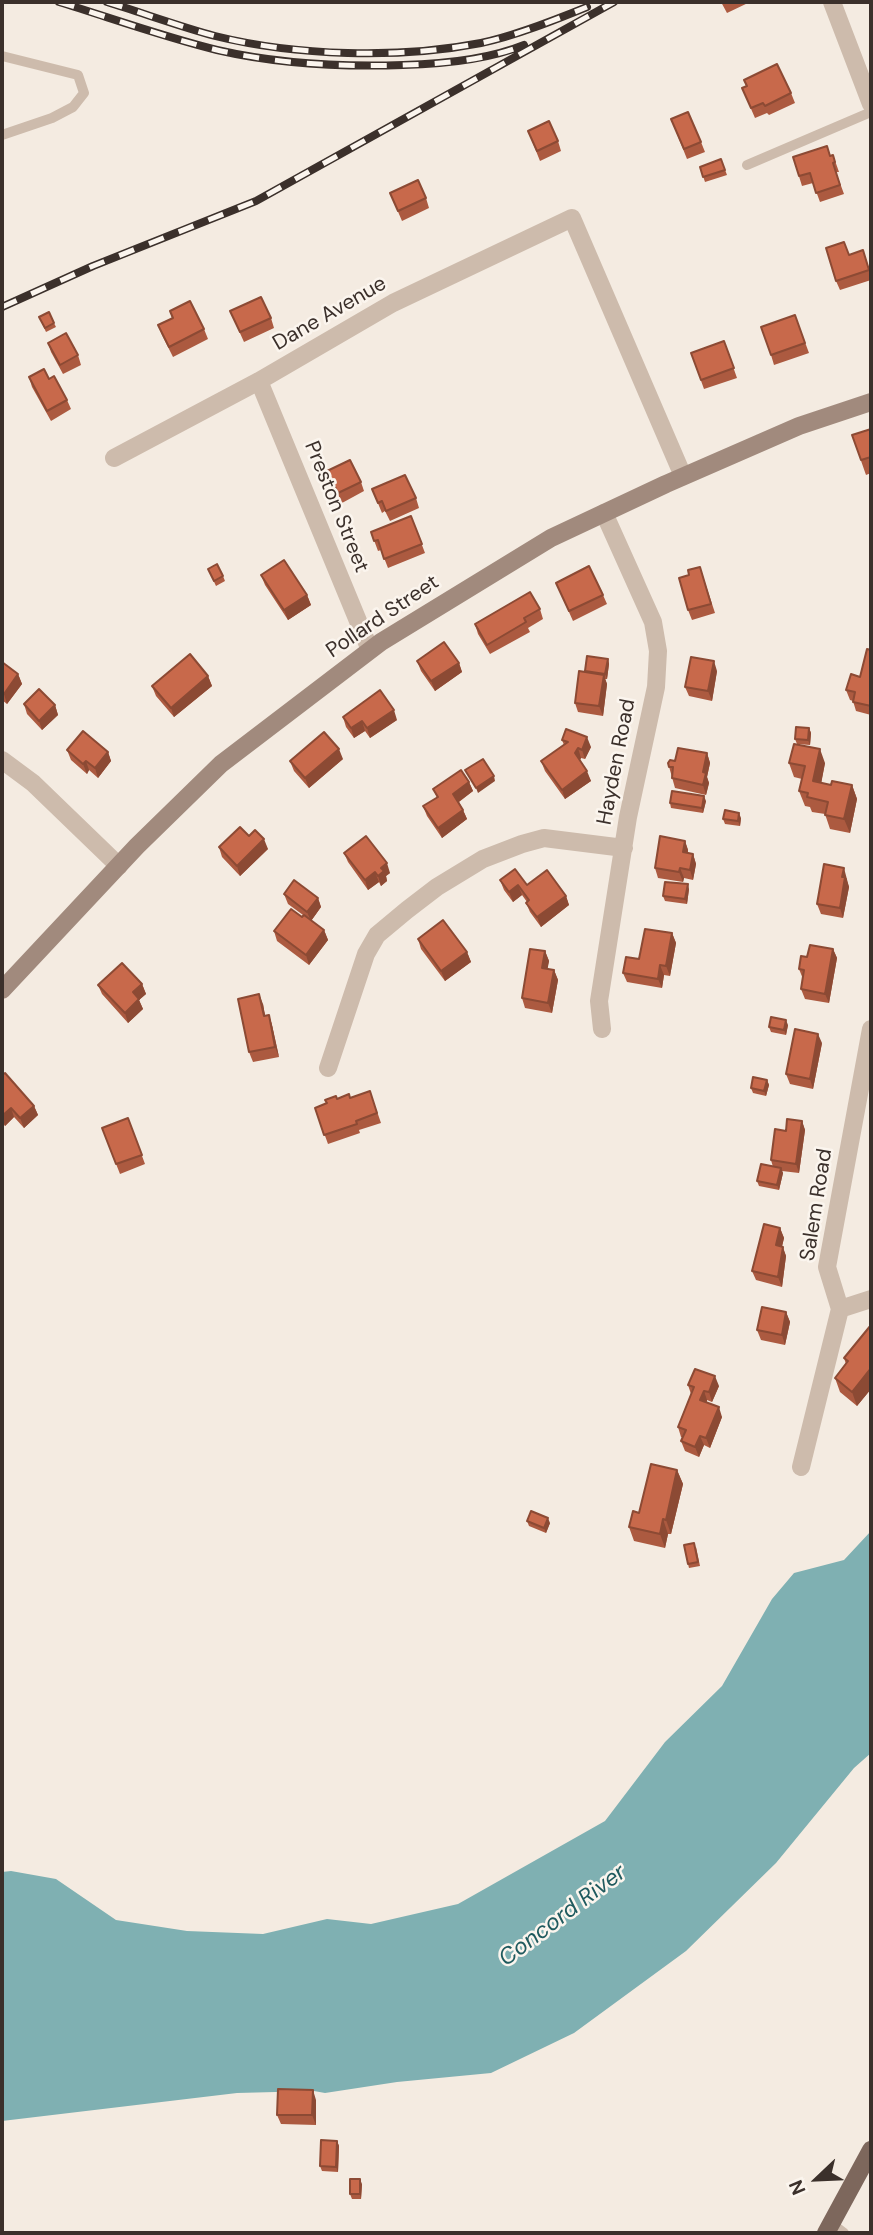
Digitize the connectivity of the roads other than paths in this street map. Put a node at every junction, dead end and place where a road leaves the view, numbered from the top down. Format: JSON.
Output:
{"nodes":[{"id":1,"x":832,"y":2,"type":"edge"},
{"id":2,"x":2,"y":56,"type":"edge"},
{"id":3,"x":867,"y":78,"type":"edge"},
{"id":4,"x":871,"y":104,"type":"edge"},
{"id":5,"x":871,"y":112,"type":"edge"},
{"id":6,"x":2,"y":135,"type":"edge"},
{"id":7,"x":747,"y":165,"type":"dead end"},
{"id":8,"x":259,"y":381,"type":"junction"},
{"id":9,"x":871,"y":402,"type":"edge"},
{"id":10,"x":114,"y":458,"type":"dead end"},
{"id":11,"x":683,"y":476,"type":"junction"},
{"id":12,"x":604,"y":513,"type":"junction"},
{"id":13,"x":370,"y":650,"type":"junction"},
{"id":14,"x":2,"y":760,"type":"edge"},
{"id":15,"x":624,"y":848,"type":"junction"},
{"id":16,"x":119,"y":866,"type":"junction"},
{"id":17,"x":2,"y":989,"type":"edge"},
{"id":18,"x":871,"y":1028,"type":"edge"},
{"id":19,"x":602,"y":1029,"type":"dead end"},
{"id":20,"x":328,"y":1068,"type":"dead end"},
{"id":21,"x":871,"y":1298,"type":"edge"},
{"id":22,"x":840,"y":1310,"type":"junction"},
{"id":23,"x":802,"y":1467,"type":"dead end"},
{"id":24,"x":871,"y":2150,"type":"edge"},
{"id":25,"x":834,"y":2230,"type":"edge"}],
"edges":[{"from":1,"to":3,"type":"street"},
{"from":2,"to":6,"type":"lane"},
{"from":3,"to":4,"type":"street"},
{"from":5,"to":7,"type":"lane"},
{"from":8,"to":10,"type":"street","name":"Dane Avenue"},
{"from":8,"to":11,"type":"street","name":"Dane Avenue"},
{"from":8,"to":13,"type":"street","name":"Preston Street"},
{"from":9,"to":11,"type":"main road","name":"Pollard Street"},
{"from":11,"to":12,"type":"main road","name":"Pollard Street"},
{"from":12,"to":13,"type":"main road","name":"Pollard Street"},
{"from":12,"to":15,"type":"street","name":"Hayden Road"},
{"from":13,"to":16,"type":"main road","name":"Pollard Street"},
{"from":14,"to":16,"type":"street"},
{"from":15,"to":19,"type":"street","name":"Hayden Road"},
{"from":15,"to":20,"type":"street"},
{"from":16,"to":17,"type":"main road","name":"Pollard Street"},
{"from":18,"to":22,"type":"street","name":"Salem Road"},
{"from":21,"to":22,"type":"street"},
{"from":22,"to":23,"type":"street"},
{"from":24,"to":25,"type":"main road"}]}
